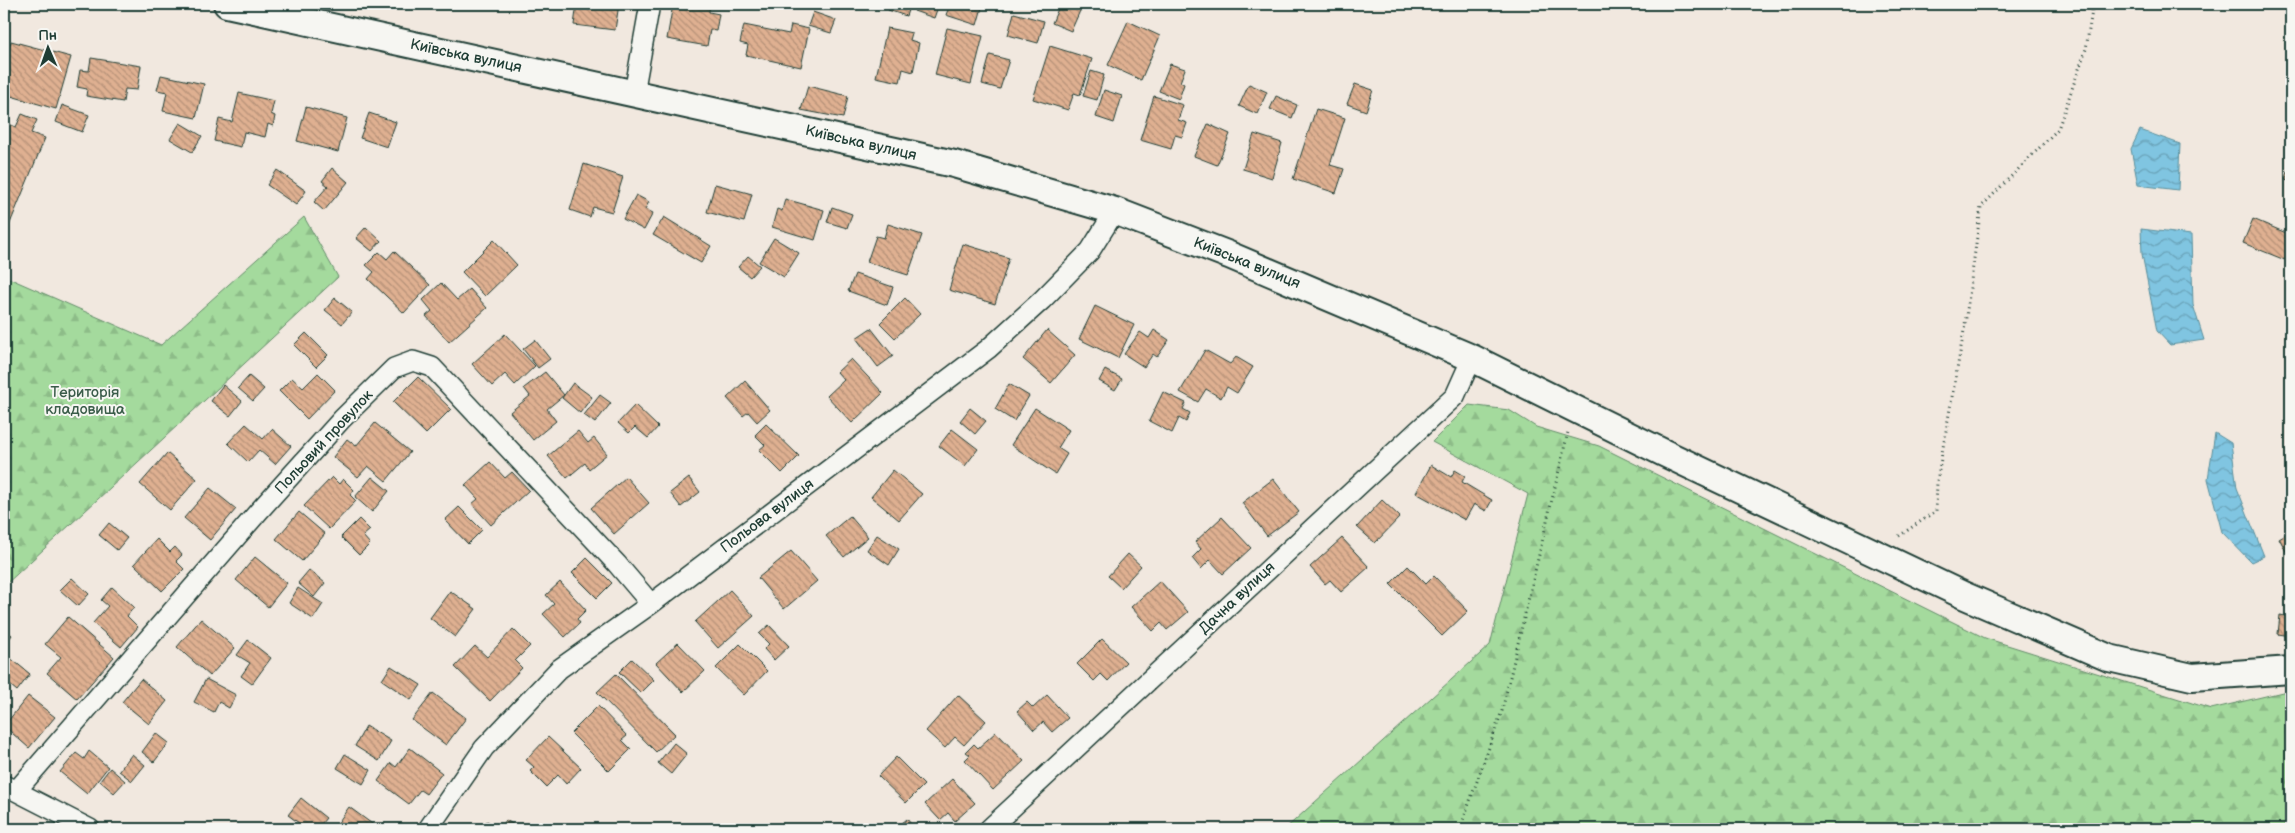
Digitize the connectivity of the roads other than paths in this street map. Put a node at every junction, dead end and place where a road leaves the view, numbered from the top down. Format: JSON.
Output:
{"nodes":[{"id":1,"x":227,"y":4,"type":"edge"},
{"id":2,"x":650,"y":4,"type":"edge"},
{"id":3,"x":634,"y":93,"type":"junction"},
{"id":4,"x":1115,"y":211,"type":"junction"},
{"id":5,"x":1472,"y":358,"type":"junction"},
{"id":6,"x":651,"y":604,"type":"junction"},
{"id":7,"x":2289,"y":671,"type":"edge"},
{"id":8,"x":11,"y":788,"type":"edge"},
{"id":9,"x":90,"y":829,"type":"edge"},
{"id":10,"x":428,"y":829,"type":"edge"},
{"id":11,"x":989,"y":829,"type":"edge"}],
"edges":[{"from":1,"to":3,"type":"street","name":"Київська вулиця"},
{"from":2,"to":3,"type":"street"},
{"from":3,"to":4,"type":"street","name":"Київська вулиця"},
{"from":4,"to":5,"type":"street","name":"Київська вулиця"},
{"from":4,"to":6,"type":"street","name":"Польова вулиця"},
{"from":5,"to":7,"type":"street","name":"Київська вулиця"},
{"from":5,"to":11,"type":"street","name":"Дачна вулиця"},
{"from":6,"to":8,"type":"street","name":"Польовий провулок"},
{"from":6,"to":10,"type":"street","name":"Польова вулиця"},
{"from":8,"to":9,"type":"street"}]}
